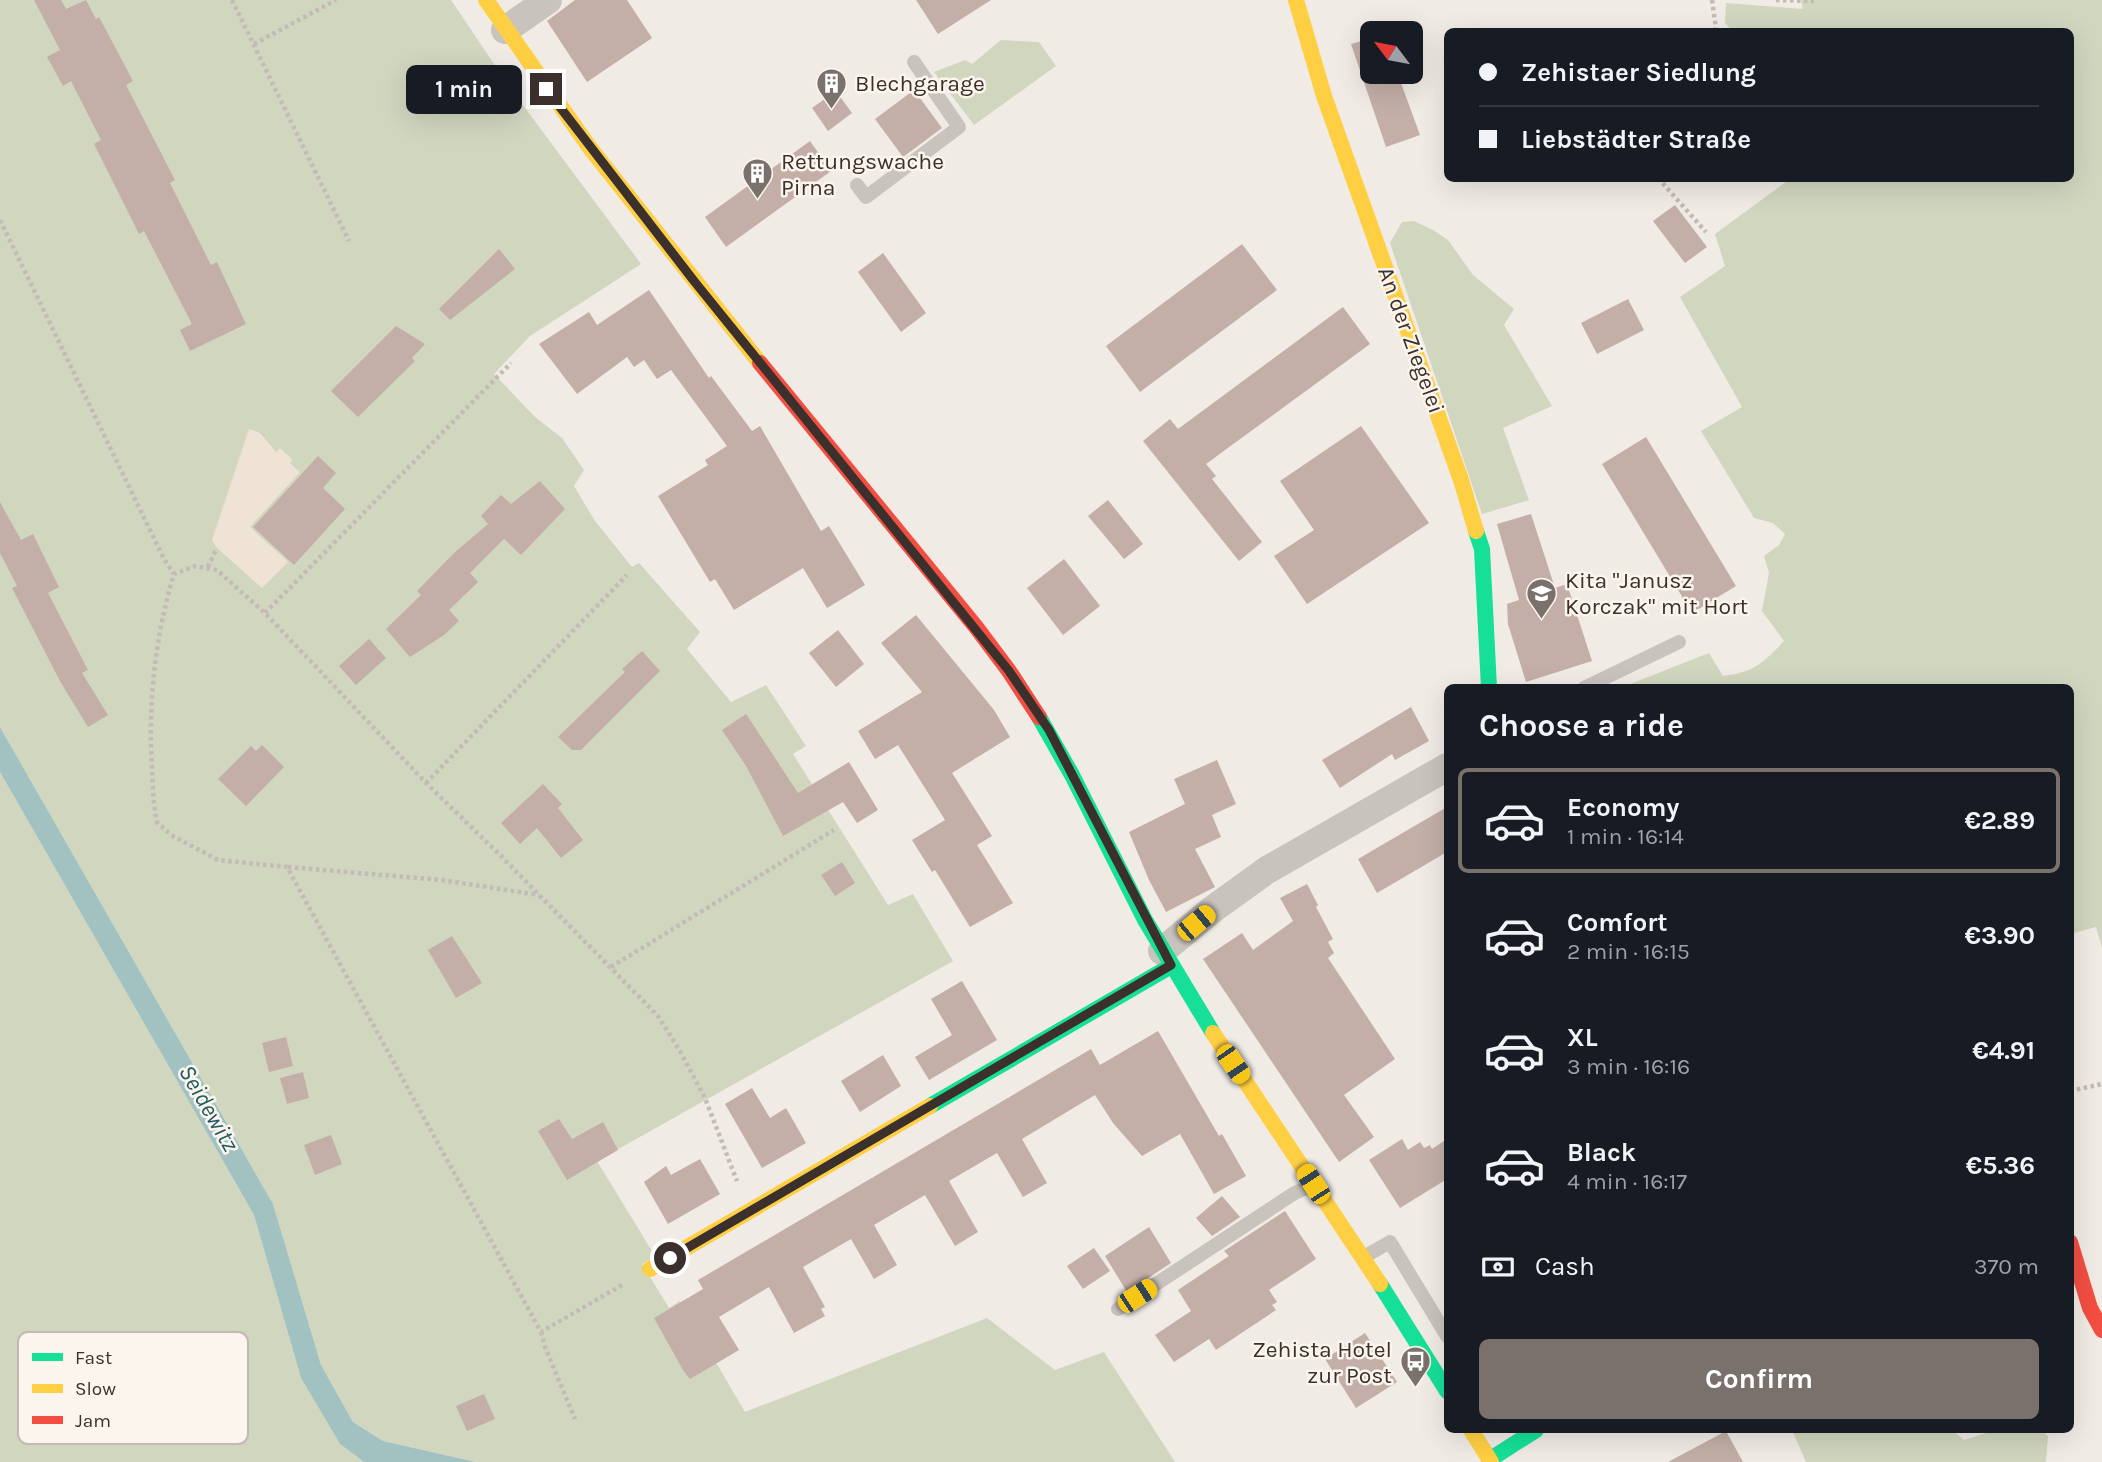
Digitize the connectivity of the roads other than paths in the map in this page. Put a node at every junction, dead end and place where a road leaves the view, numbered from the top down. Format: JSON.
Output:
{"nodes":[{"id":1,"x":486,"y":0,"type":"edge"},
{"id":2,"x":548,"y":0,"type":"edge"},
{"id":3,"x":1296,"y":0,"type":"edge"},
{"id":4,"x":505,"y":30,"type":"junction"},
{"id":5,"x":914,"y":62,"type":"dead end"},
{"id":6,"x":857,"y":185,"type":"dead end"},
{"id":7,"x":1679,"y":642,"type":"dead end"},
{"id":8,"x":1489,"y":684,"type":"edge"},
{"id":9,"x":1592,"y":684,"type":"edge"},
{"id":10,"x":1444,"y":769,"type":"edge"},
{"id":11,"x":1167,"y":958,"type":"junction"},
{"id":12,"x":1313,"y":1184,"type":"junction"},
{"id":13,"x":2074,"y":1255,"type":"edge"},
{"id":14,"x":1362,"y":1258,"type":"junction"},
{"id":15,"x":650,"y":1269,"type":"road end"},
{"id":16,"x":1118,"y":1309,"type":"dead end"},
{"id":17,"x":2102,"y":1330,"type":"edge"},
{"id":18,"x":1444,"y":1331,"type":"edge"},
{"id":19,"x":1444,"y":1385,"type":"edge"},
{"id":20,"x":1473,"y":1433,"type":"edge"},
{"id":21,"x":1532,"y":1433,"type":"edge"},
{"id":22,"x":1490,"y":1461,"type":"edge"}],
"edges":[{"from":1,"to":4,"type":"main road"},
{"from":2,"to":4,"type":"street"},
{"from":3,"to":8,"type":"main road","name":"An der Ziegelei"},
{"from":4,"to":11,"type":"main road"},
{"from":5,"to":6,"type":"lane"},
{"from":7,"to":9,"type":"lane"},
{"from":10,"to":11,"type":"street"},
{"from":11,"to":12,"type":"main road"},
{"from":11,"to":15,"type":"main road"},
{"from":12,"to":14,"type":"main road"},
{"from":12,"to":16,"type":"lane"},
{"from":13,"to":17,"type":"main road"},
{"from":14,"to":18,"type":"lane"},
{"from":14,"to":19,"type":"main road"},
{"from":20,"to":22,"type":"main road"},
{"from":21,"to":22,"type":"main road"}]}
